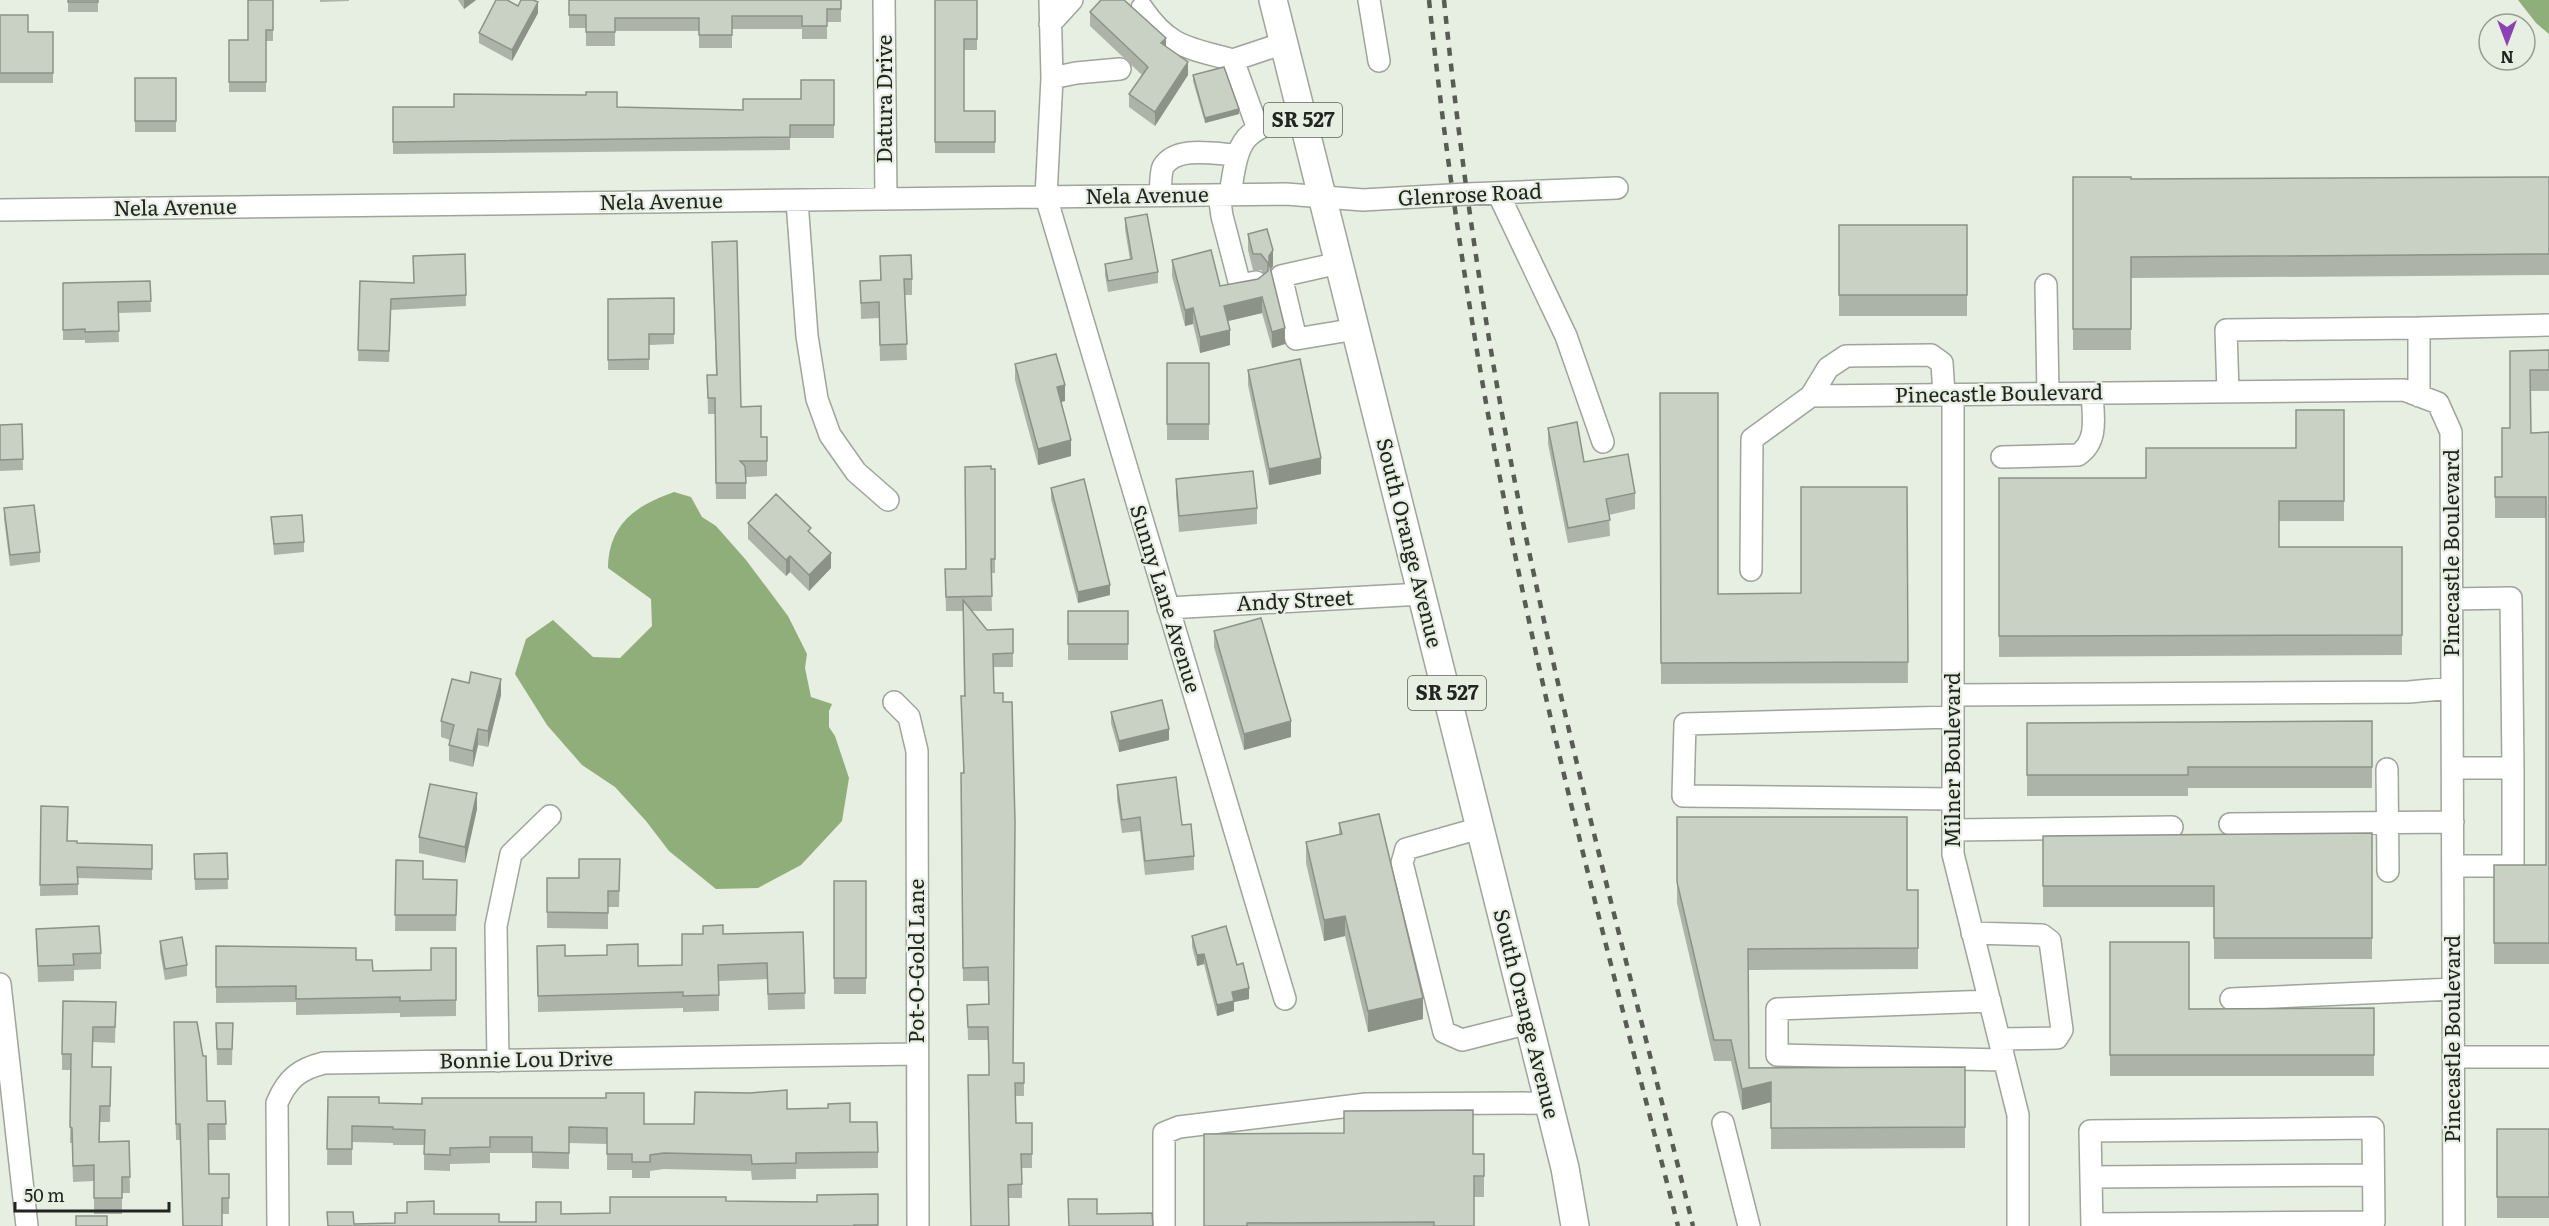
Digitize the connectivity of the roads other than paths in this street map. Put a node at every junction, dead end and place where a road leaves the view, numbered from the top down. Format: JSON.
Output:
{"nodes":[{"id":1,"x":884,"y":0,"type":"edge"},
{"id":2,"x":1050,"y":0,"type":"edge"},
{"id":3,"x":1072,"y":0,"type":"edge"},
{"id":4,"x":1273,"y":0,"type":"edge"},
{"id":5,"x":1370,"y":0,"type":"edge"},
{"id":6,"x":1142,"y":8,"type":"dead end"},
{"id":7,"x":1050,"y":24,"type":"junction"},
{"id":8,"x":1284,"y":44,"type":"junction"},
{"id":9,"x":1233,"y":60,"type":"junction"},
{"id":10,"x":1378,"y":61,"type":"dead end"},
{"id":11,"x":1120,"y":69,"type":"dead end"},
{"id":12,"x":1052,"y":78,"type":"junction"},
{"id":13,"x":1301,"y":112,"type":"junction"},
{"id":14,"x":1258,"y":129,"type":"junction"},
{"id":15,"x":1236,"y":155,"type":"junction"},
{"id":16,"x":1617,"y":189,"type":"dead end"},
{"id":17,"x":1498,"y":193,"type":"junction"},
{"id":18,"x":1225,"y":195,"type":"junction"},
{"id":19,"x":1160,"y":196,"type":"junction"},
{"id":20,"x":1046,"y":197,"type":"junction"},
{"id":21,"x":1322,"y":197,"type":"junction"},
{"id":22,"x":886,"y":199,"type":"junction"},
{"id":23,"x":797,"y":201,"type":"junction"},
{"id":24,"x":0,"y":210,"type":"edge"},
{"id":25,"x":1339,"y":263,"type":"junction"},
{"id":26,"x":1271,"y":279,"type":"junction"},
{"id":27,"x":2046,"y":285,"type":"dead end"},
{"id":28,"x":2549,"y":325,"type":"edge"},
{"id":29,"x":2420,"y":328,"type":"junction"},
{"id":30,"x":1356,"y":329,"type":"junction"},
{"id":31,"x":2228,"y":392,"type":"junction"},
{"id":32,"x":2092,"y":393,"type":"junction"},
{"id":33,"x":2048,"y":394,"type":"junction"},
{"id":34,"x":1949,"y":395,"type":"junction"},
{"id":35,"x":1811,"y":396,"type":"junction"},
{"id":36,"x":2420,"y":396,"type":"junction"},
{"id":37,"x":1603,"y":442,"type":"dead end"},
{"id":38,"x":2002,"y":457,"type":"dead end"},
{"id":39,"x":888,"y":500,"type":"dead end"},
{"id":40,"x":1751,"y":570,"type":"dead end"},
{"id":41,"x":1422,"y":594,"type":"junction"},
{"id":42,"x":2452,"y":598,"type":"junction"},
{"id":43,"x":1168,"y":609,"type":"junction"},
{"id":44,"x":2452,"y":688,"type":"junction"},
{"id":45,"x":1953,"y":695,"type":"junction"},
{"id":46,"x":894,"y":702,"type":"dead end"},
{"id":47,"x":1953,"y":717,"type":"junction"},
{"id":48,"x":2453,"y":768,"type":"junction"},
{"id":49,"x":2513,"y":768,"type":"junction"},
{"id":50,"x":2387,"y":769,"type":"dead end"},
{"id":51,"x":1953,"y":799,"type":"junction"},
{"id":52,"x":550,"y":816,"type":"dead end"},
{"id":53,"x":2388,"y":822,"type":"junction"},
{"id":54,"x":2453,"y":822,"type":"junction"},
{"id":55,"x":2230,"y":824,"type":"dead end"},
{"id":56,"x":2172,"y":827,"type":"dead end"},
{"id":57,"x":1480,"y":828,"type":"junction"},
{"id":58,"x":1953,"y":830,"type":"junction"},
{"id":59,"x":2453,"y":866,"type":"junction"},
{"id":60,"x":2388,"y":871,"type":"dead end"},
{"id":61,"x":1972,"y":933,"type":"junction"},
{"id":62,"x":0,"y":984,"type":"edge"},
{"id":63,"x":2453,"y":989,"type":"junction"},
{"id":64,"x":1286,"y":999,"type":"dead end"},
{"id":65,"x":2230,"y":999,"type":"dead end"},
{"id":66,"x":1990,"y":1001,"type":"junction"},
{"id":67,"x":1529,"y":1023,"type":"junction"},
{"id":68,"x":1999,"y":1039,"type":"junction"},
{"id":69,"x":917,"y":1054,"type":"junction"},
{"id":70,"x":2453,"y":1056,"type":"junction"},
{"id":71,"x":2549,"y":1056,"type":"edge"},
{"id":72,"x":2004,"y":1060,"type":"junction"},
{"id":73,"x":498,"y":1061,"type":"junction"},
{"id":74,"x":1548,"y":1103,"type":"junction"},
{"id":75,"x":1723,"y":1123,"type":"dead end"},
{"id":76,"x":2373,"y":1175,"type":"junction"},
{"id":77,"x":2091,"y":1177,"type":"junction"},
{"id":78,"x":2092,"y":1225,"type":"edge"},
{"id":79,"x":27,"y":1226,"type":"edge"},
{"id":80,"x":278,"y":1226,"type":"edge"},
{"id":81,"x":918,"y":1226,"type":"edge"},
{"id":82,"x":1164,"y":1226,"type":"edge"},
{"id":83,"x":1575,"y":1226,"type":"edge"},
{"id":84,"x":1749,"y":1226,"type":"edge"},
{"id":85,"x":2018,"y":1226,"type":"edge"},
{"id":86,"x":2454,"y":1226,"type":"edge"}],
"edges":[{"from":1,"to":22,"type":"street","name":"Datura Drive"},
{"from":2,"to":7,"type":"street","name":"Sunny Lane Avenue"},
{"from":3,"to":7,"type":"street"},
{"from":4,"to":8,"type":"main road","name":"South Orange Avenue","number":"SR 527"},
{"from":5,"to":10,"type":"street"},
{"from":6,"to":9,"type":"street"},
{"from":7,"to":12,"type":"street","name":"Sunny Lane Avenue"},
{"from":8,"to":9,"type":"street"},
{"from":8,"to":13,"type":"main road","name":"South Orange Avenue","number":"SR 527"},
{"from":9,"to":14,"type":"street"},
{"from":11,"to":12,"type":"street"},
{"from":12,"to":20,"type":"street","name":"Sunny Lane Avenue"},
{"from":13,"to":14,"type":"street"},
{"from":13,"to":21,"type":"main road","name":"South Orange Avenue","number":"SR 527"},
{"from":14,"to":15,"type":"street"},
{"from":15,"to":18,"type":"street"},
{"from":15,"to":19,"type":"street"},
{"from":16,"to":17,"type":"street","name":"Glenrose Road"},
{"from":17,"to":21,"type":"street","name":"Glenrose Road"},
{"from":17,"to":37,"type":"street"},
{"from":18,"to":19,"type":"street","name":"Nela Avenue"},
{"from":18,"to":21,"type":"street","name":"Nela Avenue"},
{"from":18,"to":26,"type":"street"},
{"from":19,"to":20,"type":"street","name":"Nela Avenue"},
{"from":20,"to":22,"type":"street","name":"Nela Avenue"},
{"from":20,"to":43,"type":"street","name":"Sunny Lane Avenue"},
{"from":21,"to":25,"type":"main road","name":"South Orange Avenue","number":"SR 527"},
{"from":22,"to":23,"type":"street","name":"Nela Avenue"},
{"from":23,"to":24,"type":"street","name":"Nela Avenue"},
{"from":23,"to":39,"type":"street"},
{"from":25,"to":26,"type":"street"},
{"from":25,"to":30,"type":"main road","name":"South Orange Avenue","number":"SR 527"},
{"from":26,"to":30,"type":"street"},
{"from":27,"to":33,"type":"street"},
{"from":28,"to":29,"type":"street"},
{"from":29,"to":31,"type":"street"},
{"from":29,"to":36,"type":"street"},
{"from":30,"to":41,"type":"main road","name":"South Orange Avenue","number":"SR 527"},
{"from":31,"to":32,"type":"street","name":"Pinecastle Boulevard"},
{"from":31,"to":36,"type":"street","name":"Pinecastle Boulevard"},
{"from":32,"to":33,"type":"street","name":"Pinecastle Boulevard"},
{"from":32,"to":38,"type":"street"},
{"from":33,"to":34,"type":"street","name":"Pinecastle Boulevard"},
{"from":34,"to":35,"type":"street","name":"Pinecastle Boulevard"},
{"from":34,"to":35,"type":"street","name":"Milner Boulevard"},
{"from":34,"to":45,"type":"street","name":"Milner Boulevard"},
{"from":35,"to":40,"type":"street"},
{"from":36,"to":42,"type":"street","name":"Pinecastle Boulevard"},
{"from":41,"to":43,"type":"street","name":"Andy Street"},
{"from":41,"to":57,"type":"main road","name":"South Orange Avenue","number":"SR 527"},
{"from":42,"to":44,"type":"street","name":"Pinecastle Boulevard"},
{"from":42,"to":49,"type":"street"},
{"from":43,"to":64,"type":"street","name":"Sunny Lane Avenue"},
{"from":44,"to":45,"type":"street"},
{"from":44,"to":48,"type":"street","name":"Pinecastle Boulevard"},
{"from":45,"to":47,"type":"street","name":"Milner Boulevard"},
{"from":46,"to":69,"type":"street","name":"Pot-O-Gold Lane"},
{"from":47,"to":51,"type":"street","name":"Milner Boulevard"},
{"from":47,"to":51,"type":"street"},
{"from":48,"to":49,"type":"street"},
{"from":48,"to":54,"type":"street","name":"Pinecastle Boulevard"},
{"from":49,"to":59,"type":"street"},
{"from":50,"to":53,"type":"street"},
{"from":51,"to":58,"type":"street","name":"Milner Boulevard"},
{"from":52,"to":73,"type":"street"},
{"from":53,"to":54,"type":"street"},
{"from":53,"to":55,"type":"street"},
{"from":53,"to":60,"type":"street"},
{"from":54,"to":59,"type":"street","name":"Pinecastle Boulevard"},
{"from":56,"to":58,"type":"street"},
{"from":57,"to":67,"type":"main road","name":"South Orange Avenue","number":"SR 527"},
{"from":57,"to":67,"type":"street"},
{"from":58,"to":61,"type":"street","name":"Milner Boulevard"},
{"from":59,"to":63,"type":"street","name":"Pinecastle Boulevard"},
{"from":61,"to":66,"type":"street","name":"Milner Boulevard"},
{"from":61,"to":68,"type":"street"},
{"from":62,"to":79,"type":"street"},
{"from":63,"to":65,"type":"street"},
{"from":63,"to":70,"type":"street","name":"Pinecastle Boulevard"},
{"from":66,"to":68,"type":"street","name":"Milner Boulevard"},
{"from":66,"to":72,"type":"street"},
{"from":67,"to":74,"type":"main road","name":"South Orange Avenue","number":"SR 527"},
{"from":68,"to":72,"type":"street","name":"Milner Boulevard"},
{"from":69,"to":73,"type":"street","name":"Bonnie Lou Drive"},
{"from":69,"to":81,"type":"street","name":"Pot-O-Gold Lane"},
{"from":70,"to":71,"type":"street"},
{"from":70,"to":86,"type":"street","name":"Pinecastle Boulevard"},
{"from":72,"to":85,"type":"street","name":"Milner Boulevard"},
{"from":73,"to":80,"type":"street","name":"Bonnie Lou Drive"},
{"from":74,"to":82,"type":"street"},
{"from":74,"to":83,"type":"main road","name":"South Orange Avenue","number":"SR 527"},
{"from":75,"to":84,"type":"street"},
{"from":76,"to":77,"type":"street"},
{"from":76,"to":77,"type":"street"},
{"from":76,"to":78,"type":"street"},
{"from":77,"to":78,"type":"street"}]}
